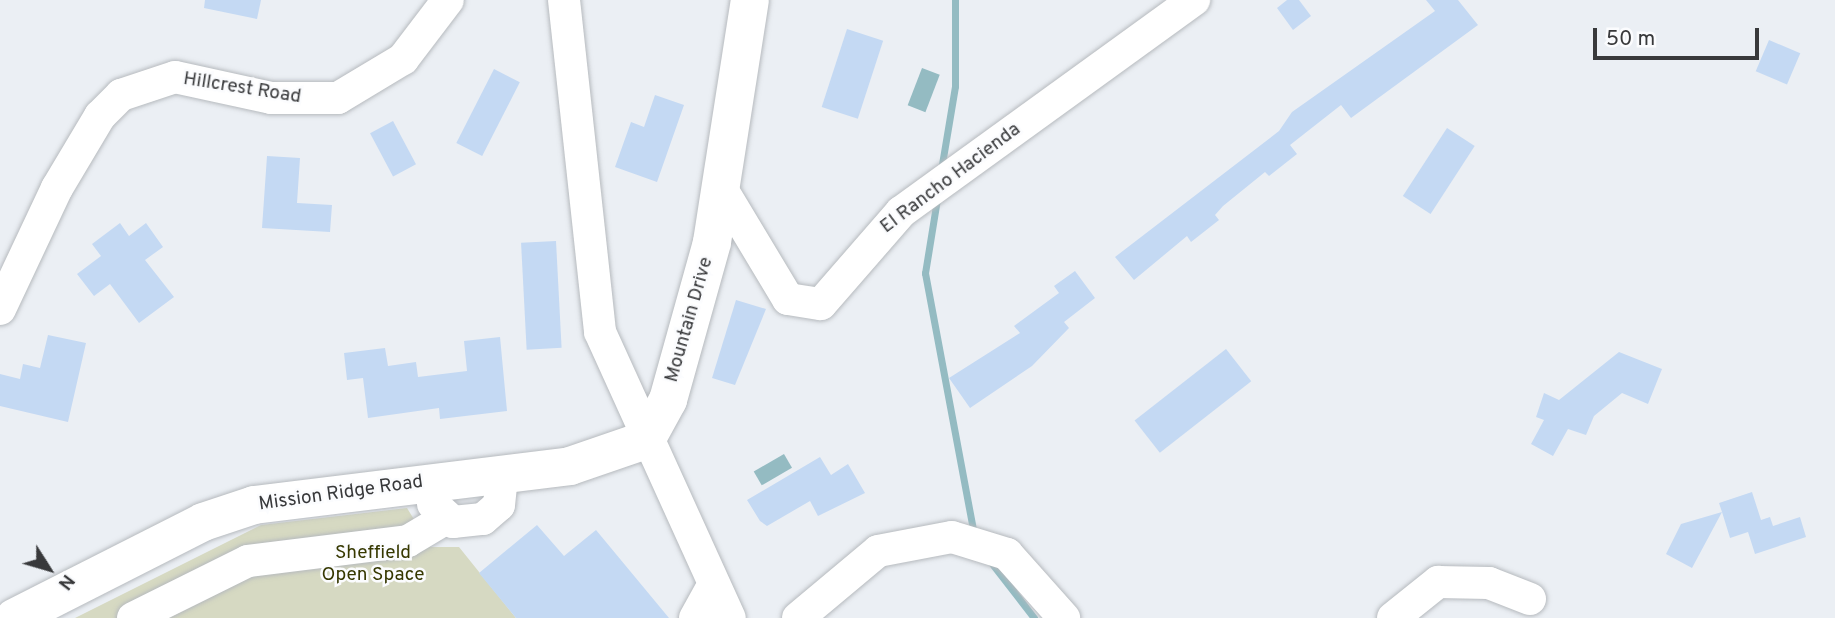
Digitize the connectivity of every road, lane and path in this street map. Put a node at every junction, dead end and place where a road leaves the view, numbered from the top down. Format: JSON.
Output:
{"nodes":[{"id":1,"x":447,"y":0,"type":"edge"},
{"id":2,"x":564,"y":0,"type":"edge"},
{"id":3,"x":750,"y":0,"type":"edge"},
{"id":4,"x":1194,"y":0,"type":"edge"},
{"id":5,"x":723,"y":191,"type":"junction"},
{"id":6,"x":0,"y":309,"type":"edge"},
{"id":7,"x":646,"y":440,"type":"junction"},
{"id":8,"x":502,"y":474,"type":"junction"},
{"id":9,"x":430,"y":481,"type":"junction"},
{"id":10,"x":445,"y":519,"type":"junction"},
{"id":11,"x":713,"y":585,"type":"junction"},
{"id":12,"x":1530,"y":600,"type":"dead end"},
{"id":13,"x":14,"y":618,"type":"edge"},
{"id":14,"x":133,"y":618,"type":"edge"},
{"id":15,"x":695,"y":618,"type":"edge"},
{"id":16,"x":730,"y":618,"type":"edge"},
{"id":17,"x":798,"y":618,"type":"edge"},
{"id":18,"x":1064,"y":618,"type":"edge"},
{"id":19,"x":1393,"y":618,"type":"edge"}],
"edges":[{"from":1,"to":6,"type":"street","name":"Hillcrest Road"},
{"from":2,"to":7,"type":"street"},
{"from":3,"to":5,"type":"main road","name":"Mountain Drive"},
{"from":4,"to":5,"type":"street","name":"El Rancho Hacienda"},
{"from":5,"to":7,"type":"main road","name":"Mountain Drive"},
{"from":7,"to":8,"type":"main road","name":"Mission Ridge Road"},
{"from":7,"to":11,"type":"street"},
{"from":8,"to":9,"type":"main road","name":"Mission Ridge Road"},
{"from":8,"to":10,"type":"street"},
{"from":9,"to":10,"type":"street"},
{"from":9,"to":13,"type":"main road","name":"Mission Ridge Road"},
{"from":10,"to":14,"type":"street"},
{"from":11,"to":15,"type":"street"},
{"from":11,"to":16,"type":"street"},
{"from":12,"to":19,"type":"street"},
{"from":17,"to":18,"type":"street"}]}
